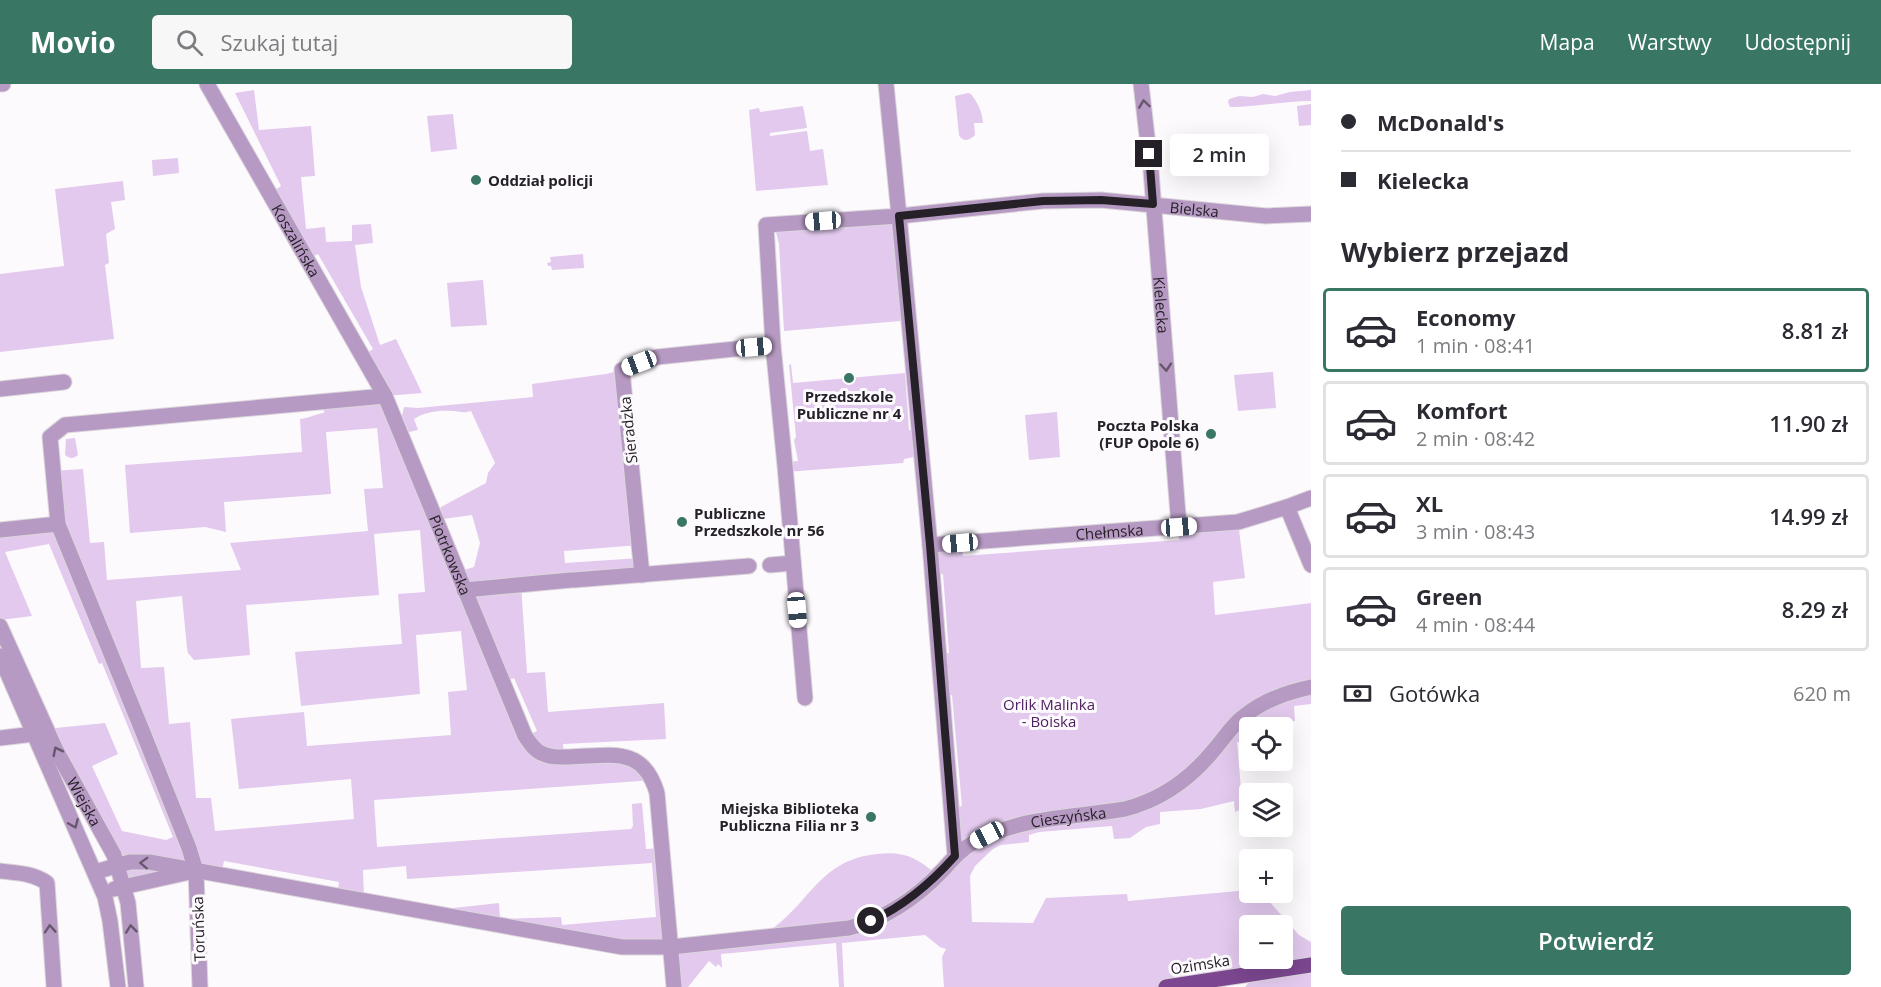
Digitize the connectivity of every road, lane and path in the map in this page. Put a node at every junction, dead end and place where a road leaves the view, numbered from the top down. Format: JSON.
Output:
{"nodes":[{"id":1,"x":207,"y":84,"type":"edge"},
{"id":2,"x":886,"y":84,"type":"edge"},
{"id":3,"x":1141,"y":84,"type":"edge"},
{"id":4,"x":1153,"y":204,"type":"junction"},
{"id":5,"x":1311,"y":214,"type":"edge"},
{"id":6,"x":899,"y":216,"type":"junction"},
{"id":7,"x":773,"y":345,"type":"junction"},
{"id":8,"x":64,"y":382,"type":"dead end"},
{"id":9,"x":0,"y":389,"type":"edge"},
{"id":10,"x":385,"y":396,"type":"junction"},
{"id":11,"x":1311,"y":498,"type":"edge"},
{"id":12,"x":1287,"y":507,"type":"junction"},
{"id":13,"x":58,"y":524,"type":"junction"},
{"id":14,"x":1179,"y":527,"type":"junction"},
{"id":15,"x":0,"y":530,"type":"edge"},
{"id":16,"x":930,"y":545,"type":"junction"},
{"id":17,"x":793,"y":563,"type":"junction"},
{"id":18,"x":770,"y":565,"type":"dead end"},
{"id":19,"x":749,"y":566,"type":"dead end"},
{"id":20,"x":1311,"y":566,"type":"edge"},
{"id":21,"x":642,"y":574,"type":"junction"},
{"id":22,"x":464,"y":590,"type":"junction"},
{"id":23,"x":0,"y":626,"type":"edge"},
{"id":24,"x":0,"y":656,"type":"edge"},
{"id":25,"x":1311,"y":687,"type":"edge"},
{"id":26,"x":805,"y":698,"type":"dead end"},
{"id":27,"x":34,"y":734,"type":"junction"},
{"id":28,"x":0,"y":738,"type":"edge"},
{"id":29,"x":955,"y":856,"type":"junction"},
{"id":30,"x":118,"y":865,"type":"junction"},
{"id":31,"x":0,"y":871,"type":"edge"},
{"id":32,"x":195,"y":871,"type":"junction"},
{"id":33,"x":95,"y":872,"type":"junction"},
{"id":34,"x":124,"y":886,"type":"junction"},
{"id":35,"x":103,"y":893,"type":"junction"},
{"id":36,"x":671,"y":947,"type":"junction"},
{"id":37,"x":1311,"y":966,"type":"edge"},
{"id":38,"x":54,"y":987,"type":"edge"},
{"id":39,"x":117,"y":987,"type":"edge"},
{"id":40,"x":136,"y":987,"type":"edge"},
{"id":41,"x":200,"y":987,"type":"edge"},
{"id":42,"x":674,"y":987,"type":"edge"},
{"id":43,"x":1166,"y":987,"type":"edge"}],
"edges":[{"from":1,"to":10,"type":"street","name":"Koszalińska"},
{"from":2,"to":6,"type":"street"},
{"from":4,"to":3,"type":"street","name":"Kielecka","one_way":true},
{"from":4,"to":5,"type":"street","name":"Bielska"},
{"from":4,"to":6,"type":"street","name":"Bielska"},
{"from":4,"to":14,"type":"street","name":"Kielecka","one_way":true},
{"from":6,"to":7,"type":"street","name":"Bielska"},
{"from":6,"to":16,"type":"street"},
{"from":7,"to":17,"type":"street"},
{"from":7,"to":21,"type":"street","name":"Sieradzka"},
{"from":8,"to":9,"type":"street"},
{"from":10,"to":13,"type":"street"},
{"from":10,"to":22,"type":"street","name":"Piotrkowska"},
{"from":11,"to":12,"type":"street","name":"Chełmska"},
{"from":12,"to":14,"type":"street","name":"Chełmska"},
{"from":12,"to":20,"type":"street"},
{"from":13,"to":15,"type":"street"},
{"from":13,"to":32,"type":"street"},
{"from":14,"to":16,"type":"street","name":"Chełmska"},
{"from":16,"to":29,"type":"street"},
{"from":17,"to":18,"type":"street"},
{"from":17,"to":26,"type":"street"},
{"from":19,"to":21,"type":"street"},
{"from":21,"to":22,"type":"street"},
{"from":22,"to":36,"type":"street","name":"Piotrkowska"},
{"from":30,"to":23,"type":"street","name":"Wiejska","one_way":true},
{"from":24,"to":27,"type":"street","name":"Wiejska"},
{"from":25,"to":29,"type":"street","name":"Cieszyńska"},
{"from":27,"to":28,"type":"street"},
{"from":27,"to":33,"type":"street","name":"Wiejska","one_way":true},
{"from":29,"to":36,"type":"street","name":"Cieszyńska"},
{"from":32,"to":30,"type":"street","one_way":true},
{"from":30,"to":33,"type":"street"},
{"from":30,"to":34,"type":"street","name":"Wiejska"},
{"from":38,"to":31,"type":"street","one_way":true},
{"from":32,"to":34,"type":"street"},
{"from":32,"to":36,"type":"street"},
{"from":32,"to":41,"type":"street","name":"Toruńska"},
{"from":33,"to":35,"type":"street","name":"Wiejska"},
{"from":34,"to":35,"type":"street"},
{"from":40,"to":34,"type":"street","name":"Wiejska","one_way":true},
{"from":35,"to":39,"type":"street","name":"Wiejska"},
{"from":36,"to":42,"type":"street","name":"Piotrkowska"},
{"from":37,"to":43,"type":"main road","name":"Ozimska"}]}
